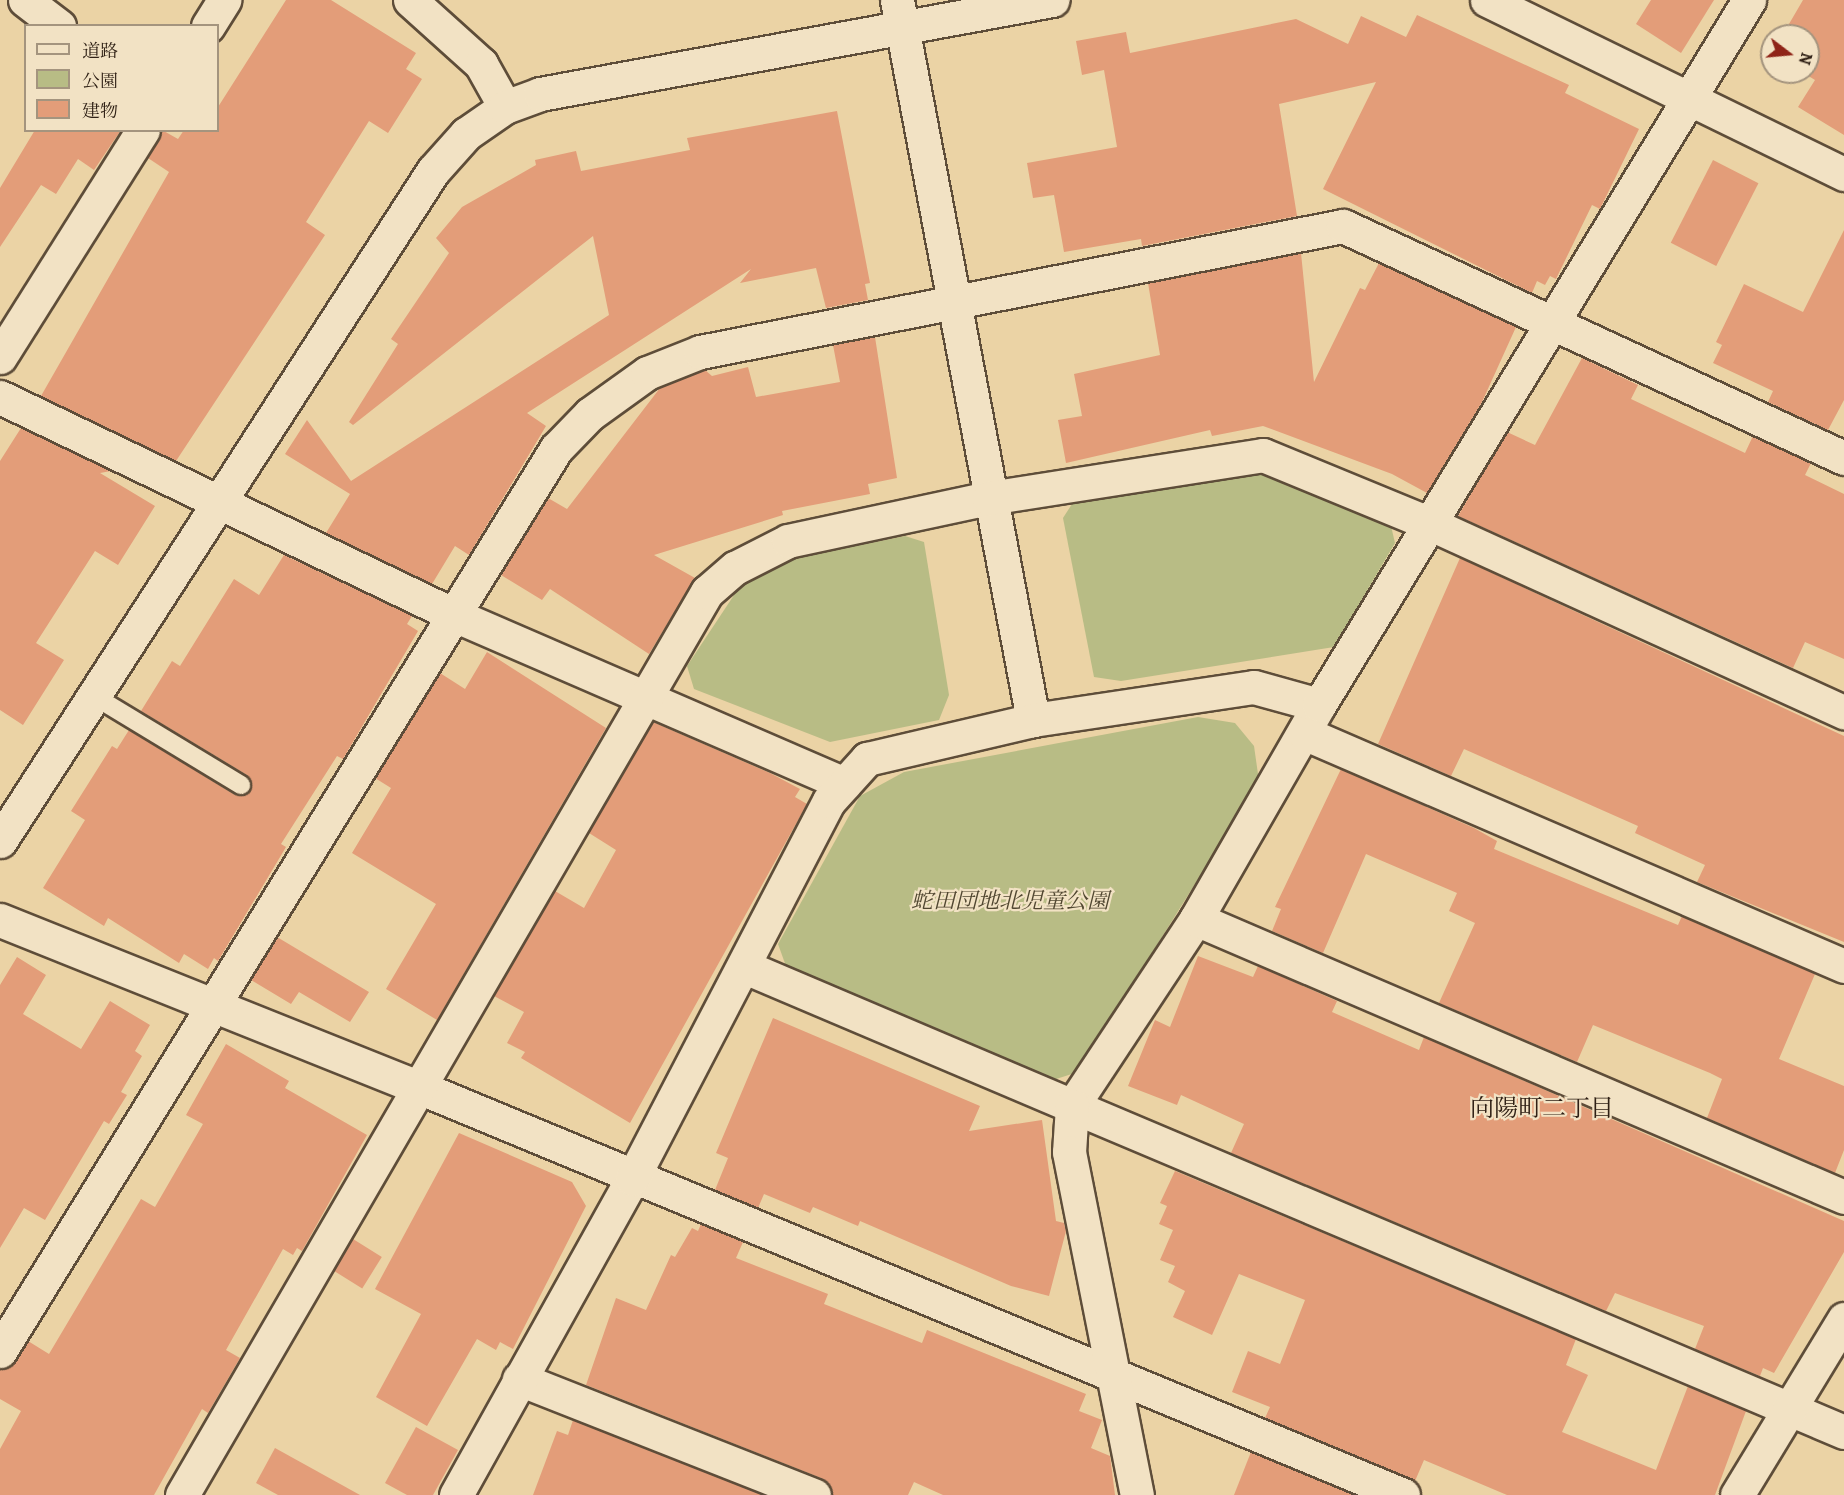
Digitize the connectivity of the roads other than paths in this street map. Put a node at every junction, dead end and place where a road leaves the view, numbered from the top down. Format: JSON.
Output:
{"nodes":[{"id":1,"x":26,"y":0,"type":"edge"},
{"id":2,"x":224,"y":0,"type":"edge"},
{"id":3,"x":410,"y":0,"type":"edge"},
{"id":4,"x":1052,"y":0,"type":"edge"},
{"id":5,"x":1487,"y":0,"type":"edge"},
{"id":6,"x":1749,"y":0,"type":"edge"},
{"id":7,"x":900,"y":15,"type":"edge"},
{"id":8,"x":56,"y":24,"type":"edge"},
{"id":9,"x":209,"y":24,"type":"edge"},
{"id":10,"x":1686,"y":101,"type":"junction"},
{"id":11,"x":505,"y":107,"type":"junction"},
{"id":12,"x":142,"y":132,"type":"edge"},
{"id":13,"x":1844,"y":174,"type":"edge"},
{"id":14,"x":954,"y":303,"type":"junction"},
{"id":15,"x":1555,"y":323,"type":"junction"},
{"id":16,"x":0,"y":357,"type":"edge"},
{"id":17,"x":0,"y":397,"type":"edge"},
{"id":18,"x":1844,"y":458,"type":"edge"},
{"id":19,"x":989,"y":498,"type":"junction"},
{"id":20,"x":218,"y":504,"type":"junction"},
{"id":21,"x":1433,"y":525,"type":"junction"},
{"id":22,"x":454,"y":615,"type":"junction"},
{"id":23,"x":94,"y":696,"type":"junction"},
{"id":24,"x":645,"y":698,"type":"junction"},
{"id":25,"x":1319,"y":705,"type":"junction"},
{"id":26,"x":1844,"y":712,"type":"edge"},
{"id":27,"x":1033,"y":720,"type":"junction"},
{"id":28,"x":1304,"y":733,"type":"junction"},
{"id":29,"x":844,"y":784,"type":"junction"},
{"id":30,"x":241,"y":785,"type":"dead end"},
{"id":31,"x":0,"y":841,"type":"edge"},
{"id":32,"x":1196,"y":919,"type":"junction"},
{"id":33,"x":0,"y":920,"type":"edge"},
{"id":34,"x":1844,"y":966,"type":"edge"},
{"id":35,"x":745,"y":967,"type":"junction"},
{"id":36,"x":212,"y":1007,"type":"junction"},
{"id":37,"x":422,"y":1088,"type":"junction"},
{"id":38,"x":1072,"y":1106,"type":"junction"},
{"id":39,"x":632,"y":1179,"type":"junction"},
{"id":40,"x":1844,"y":1197,"type":"edge"},
{"id":41,"x":1844,"y":1319,"type":"edge"},
{"id":42,"x":0,"y":1351,"type":"edge"},
{"id":43,"x":1116,"y":1374,"type":"junction"},
{"id":44,"x":519,"y":1378,"type":"junction"},
{"id":45,"x":1789,"y":1409,"type":"junction"},
{"id":46,"x":1844,"y":1432,"type":"edge"},
{"id":47,"x":182,"y":1495,"type":"edge"},
{"id":48,"x":456,"y":1495,"type":"edge"},
{"id":49,"x":814,"y":1495,"type":"edge"},
{"id":50,"x":1137,"y":1495,"type":"edge"},
{"id":51,"x":1403,"y":1495,"type":"edge"},
{"id":52,"x":1737,"y":1495,"type":"edge"}],
"edges":[{"from":1,"to":8,"type":"street"},
{"from":2,"to":9,"type":"street"},
{"from":3,"to":11,"type":"street"},
{"from":4,"to":7,"type":"street"},
{"from":5,"to":10,"type":"street"},
{"from":6,"to":10,"type":"street"},
{"from":7,"to":11,"type":"street"},
{"from":7,"to":14,"type":"street"},
{"from":10,"to":13,"type":"street"},
{"from":10,"to":15,"type":"street"},
{"from":11,"to":20,"type":"street"},
{"from":12,"to":16,"type":"street"},
{"from":14,"to":15,"type":"street"},
{"from":14,"to":19,"type":"street"},
{"from":14,"to":22,"type":"street"},
{"from":15,"to":18,"type":"street"},
{"from":15,"to":21,"type":"street"},
{"from":17,"to":20,"type":"street"},
{"from":19,"to":21,"type":"street"},
{"from":19,"to":24,"type":"street"},
{"from":19,"to":27,"type":"street"},
{"from":20,"to":22,"type":"street"},
{"from":20,"to":23,"type":"street"},
{"from":21,"to":25,"type":"street"},
{"from":21,"to":26,"type":"street"},
{"from":22,"to":24,"type":"street"},
{"from":22,"to":36,"type":"street"},
{"from":23,"to":30,"type":"lane"},
{"from":23,"to":31,"type":"street"},
{"from":24,"to":29,"type":"street"},
{"from":24,"to":37,"type":"street"},
{"from":25,"to":27,"type":"street"},
{"from":25,"to":28,"type":"street"},
{"from":27,"to":29,"type":"street"},
{"from":28,"to":32,"type":"street"},
{"from":28,"to":34,"type":"street"},
{"from":29,"to":35,"type":"street"},
{"from":32,"to":38,"type":"street"},
{"from":32,"to":40,"type":"street"},
{"from":33,"to":36,"type":"street"},
{"from":35,"to":38,"type":"street"},
{"from":35,"to":39,"type":"street"},
{"from":36,"to":37,"type":"street"},
{"from":36,"to":42,"type":"street"},
{"from":37,"to":39,"type":"street"},
{"from":37,"to":47,"type":"street"},
{"from":38,"to":43,"type":"street"},
{"from":38,"to":45,"type":"street"},
{"from":39,"to":43,"type":"street"},
{"from":39,"to":44,"type":"street"},
{"from":41,"to":45,"type":"street"},
{"from":43,"to":50,"type":"street"},
{"from":43,"to":51,"type":"street"},
{"from":44,"to":48,"type":"street"},
{"from":44,"to":49,"type":"street"},
{"from":45,"to":46,"type":"street"},
{"from":45,"to":52,"type":"street"}]}
